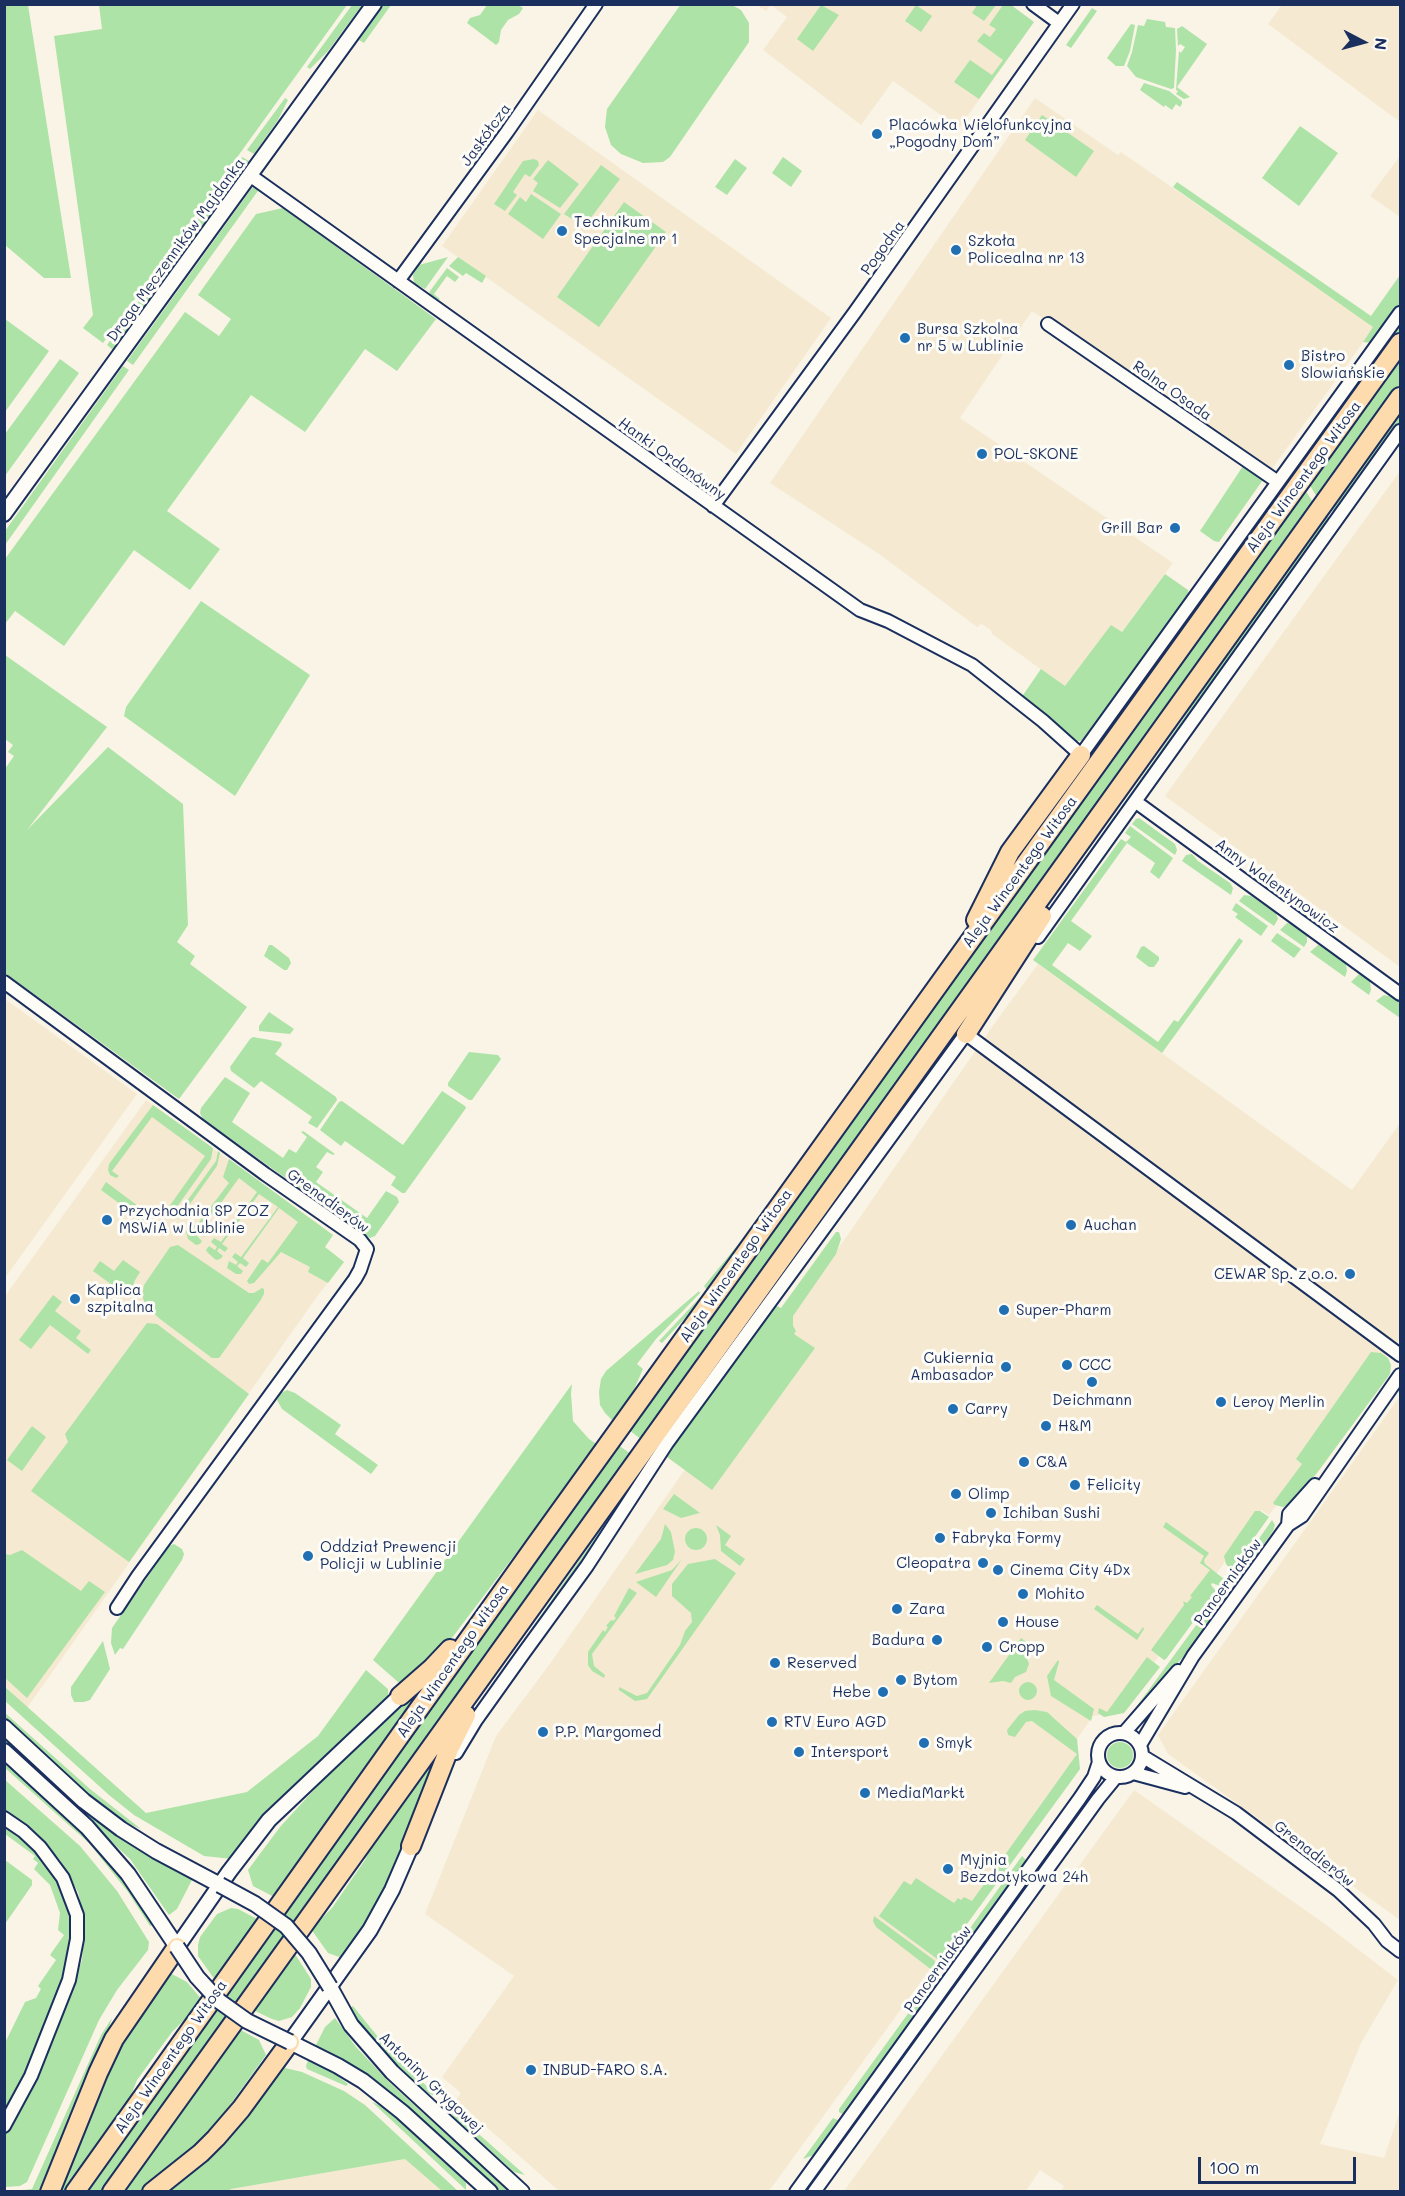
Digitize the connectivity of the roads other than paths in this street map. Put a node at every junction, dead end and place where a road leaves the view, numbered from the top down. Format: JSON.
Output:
{"nodes":[{"id":1,"x":374,"y":4,"type":"edge"},
{"id":2,"x":596,"y":4,"type":"edge"},
{"id":3,"x":1032,"y":4,"type":"edge"},
{"id":4,"x":1073,"y":4,"type":"edge"},
{"id":5,"x":1059,"y":23,"type":"junction"},
{"id":6,"x":251,"y":176,"type":"junction"},
{"id":7,"x":398,"y":281,"type":"junction"},
{"id":8,"x":1401,"y":313,"type":"edge"},
{"id":9,"x":1048,"y":324,"type":"dead end"},
{"id":10,"x":1401,"y":343,"type":"edge"},
{"id":11,"x":1401,"y":397,"type":"edge"},
{"id":12,"x":1401,"y":431,"type":"edge"},
{"id":13,"x":1278,"y":482,"type":"junction"},
{"id":14,"x":713,"y":506,"type":"junction"},
{"id":15,"x":4,"y":514,"type":"edge"},
{"id":16,"x":1081,"y":755,"type":"junction"},
{"id":17,"x":1136,"y":802,"type":"junction"},
{"id":18,"x":1088,"y":832,"type":"junction"},
{"id":19,"x":958,"y":959,"type":"junction"},
{"id":20,"x":4,"y":982,"type":"edge"},
{"id":21,"x":1401,"y":994,"type":"edge"},
{"id":22,"x":966,"y":1034,"type":"junction"},
{"id":23,"x":836,"y":1127,"type":"junction"},
{"id":24,"x":772,"y":1199,"type":"dead end"},
{"id":25,"x":1401,"y":1355,"type":"edge"},
{"id":26,"x":1401,"y":1375,"type":"edge"},
{"id":27,"x":661,"y":1438,"type":"junction"},
{"id":28,"x":636,"y":1475,"type":"junction"},
{"id":29,"x":535,"y":1546,"type":"junction"},
{"id":30,"x":558,"y":1570,"type":"junction"},
{"id":31,"x":117,"y":1608,"type":"dead end"},
{"id":32,"x":1193,"y":1656,"type":"junction"},
{"id":33,"x":400,"y":1696,"type":"joint"},
{"id":34,"x":4,"y":1727,"type":"edge"},
{"id":35,"x":1124,"y":1733,"type":"junction"},
{"id":36,"x":1141,"y":1750,"type":"junction"},
{"id":37,"x":4,"y":1751,"type":"edge"},
{"id":38,"x":1099,"y":1762,"type":"junction"},
{"id":39,"x":1133,"y":1773,"type":"junction"},
{"id":40,"x":1116,"y":1777,"type":"junction"},
{"id":41,"x":1200,"y":1791,"type":"junction"},
{"id":42,"x":4,"y":1818,"type":"edge"},
{"id":43,"x":411,"y":1845,"type":"junction"},
{"id":44,"x":220,"y":1885,"type":"junction"},
{"id":45,"x":177,"y":1947,"type":"junction"},
{"id":46,"x":1401,"y":1951,"type":"edge"},
{"id":47,"x":330,"y":1987,"type":"junction"},
{"id":48,"x":290,"y":2042,"type":"junction"},
{"id":49,"x":4,"y":2126,"type":"edge"},
{"id":50,"x":50,"y":2192,"type":"edge"},
{"id":51,"x":75,"y":2192,"type":"edge"},
{"id":52,"x":112,"y":2192,"type":"edge"},
{"id":53,"x":152,"y":2192,"type":"edge"},
{"id":54,"x":490,"y":2192,"type":"edge"},
{"id":55,"x":522,"y":2192,"type":"edge"},
{"id":56,"x":796,"y":2192,"type":"edge"},
{"id":57,"x":814,"y":2192,"type":"edge"}],
"edges":[{"from":1,"to":6,"type":"street","name":"Droga Męczenników Majdanka"},
{"from":2,"to":7,"type":"street","name":"Jaskółcza"},
{"from":3,"to":5,"type":"street"},
{"from":4,"to":5,"type":"street","name":"Pogodna"},
{"from":5,"to":14,"type":"street","name":"Pogodna"},
{"from":6,"to":7,"type":"street","name":"Hanki Ordonówny"},
{"from":6,"to":15,"type":"street","name":"Droga Męczenników Majdanka"},
{"from":7,"to":14,"type":"street","name":"Hanki Ordonówny"},
{"from":8,"to":13,"type":"street","name":"Aleja Wincentego Witosa"},
{"from":9,"to":13,"type":"street","name":"Rolna Osada"},
{"from":10,"to":19,"type":"main road","name":"Aleja Wincentego Witosa"},
{"from":11,"to":18,"type":"main road","name":"Aleja Wincentego Witosa"},
{"from":12,"to":17,"type":"street","name":"Aleja Wincentego Witosa"},
{"from":13,"to":16,"type":"street","name":"Aleja Wincentego Witosa"},
{"from":14,"to":16,"type":"street","name":"Hanki Ordonówny"},
{"from":16,"to":19,"type":"main road"},
{"from":17,"to":21,"type":"street","name":"Anny Walentynowicz"},
{"from":17,"to":22,"type":"street","name":"Aleja Wincentego Witosa"},
{"from":18,"to":22,"type":"main road"},
{"from":18,"to":27,"type":"main road","name":"Aleja Wincentego Witosa"},
{"from":19,"to":23,"type":"main road","name":"Aleja Wincentego Witosa"},
{"from":20,"to":31,"type":"street","name":"Grenadierów"},
{"from":22,"to":25,"type":"street"},
{"from":22,"to":27,"type":"street","name":"Aleja Wincentego Witosa"},
{"from":23,"to":24,"type":"main road"},
{"from":23,"to":29,"type":"main road","name":"Aleja Wincentego Witosa"},
{"from":26,"to":32,"type":"street","name":"Pancerniaków"},
{"from":27,"to":28,"type":"main road","name":"Aleja Wincentego Witosa"},
{"from":28,"to":30,"type":"main road","name":"Aleja Wincentego Witosa"},
{"from":28,"to":43,"type":"street","name":"Aleja Wincentego Witosa"},
{"from":29,"to":33,"type":"main road"},
{"from":29,"to":51,"type":"main road","name":"Aleja Wincentego Witosa"},
{"from":30,"to":43,"type":"main road"},
{"from":30,"to":52,"type":"main road","name":"Aleja Wincentego Witosa"},
{"from":32,"to":35,"type":"street","name":"Pancerniaków"},
{"from":32,"to":36,"type":"street","name":"Pancerniaków"},
{"from":33,"to":44,"type":"street","name":"Aleja Wincentego Witosa"},
{"from":34,"to":44,"type":"street","name":"Antoniny Grygowej"},
{"from":35,"to":36,"type":"street"},
{"from":35,"to":38,"type":"street"},
{"from":36,"to":39,"type":"street"},
{"from":36,"to":41,"type":"street","name":"Grenadierów"},
{"from":37,"to":45,"type":"street"},
{"from":38,"to":40,"type":"street"},
{"from":38,"to":56,"type":"street","name":"Pancerniaków"},
{"from":39,"to":40,"type":"street"},
{"from":39,"to":41,"type":"street"},
{"from":40,"to":57,"type":"street","name":"Pancerniaków"},
{"from":41,"to":46,"type":"street","name":"Grenadierów"},
{"from":42,"to":49,"type":"street"},
{"from":43,"to":47,"type":"street","name":"Aleja Wincentego Witosa"},
{"from":44,"to":45,"type":"street","name":"Aleja Wincentego Witosa"},
{"from":44,"to":47,"type":"street","name":"Antoniny Grygowej","bridge":true},
{"from":45,"to":48,"type":"street","bridge":true},
{"from":45,"to":50,"type":"main road"},
{"from":47,"to":48,"type":"street","name":"Aleja Wincentego Witosa"},
{"from":47,"to":55,"type":"street","name":"Antoniny Grygowej"},
{"from":48,"to":53,"type":"main road"},
{"from":48,"to":54,"type":"street"}]}
